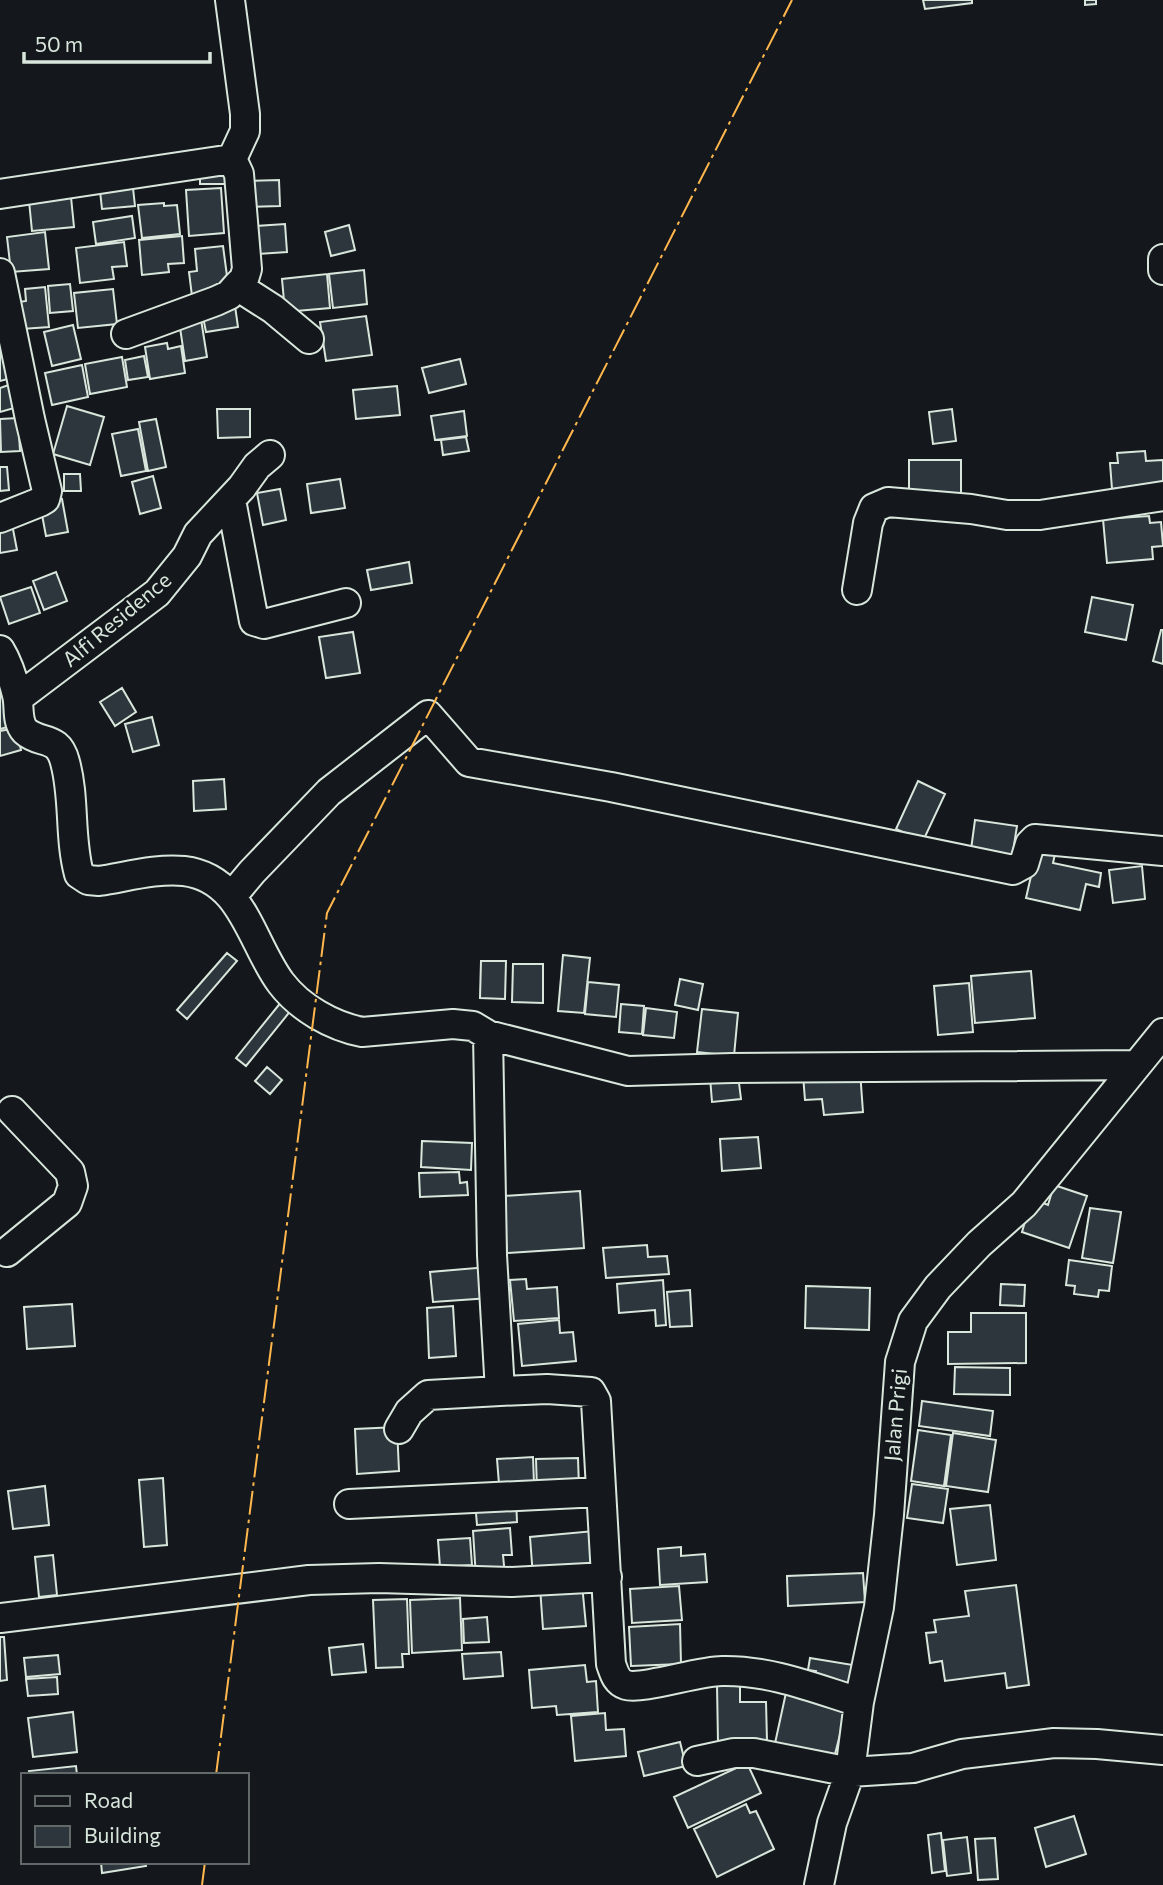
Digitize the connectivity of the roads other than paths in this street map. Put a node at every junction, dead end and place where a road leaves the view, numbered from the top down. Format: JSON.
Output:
{"nodes":[{"id":1,"x":230,"y":0,"type":"edge"},
{"id":2,"x":232,"y":159,"type":"junction"},
{"id":3,"x":0,"y":194,"type":"edge"},
{"id":4,"x":1163,"y":260,"type":"edge"},
{"id":5,"x":1163,"y":270,"type":"edge"},
{"id":6,"x":0,"y":273,"type":"edge"},
{"id":7,"x":237,"y":286,"type":"junction"},
{"id":8,"x":126,"y":334,"type":"dead end"},
{"id":9,"x":309,"y":339,"type":"dead end"},
{"id":10,"x":270,"y":455,"type":"dead end"},
{"id":11,"x":1163,"y":496,"type":"edge"},
{"id":12,"x":231,"y":500,"type":"junction"},
{"id":13,"x":0,"y":517,"type":"edge"},
{"id":14,"x":857,"y":590,"type":"dead end"},
{"id":15,"x":346,"y":603,"type":"dead end"},
{"id":16,"x":0,"y":650,"type":"edge"},
{"id":17,"x":18,"y":698,"type":"junction"},
{"id":18,"x":1163,"y":852,"type":"edge"},
{"id":19,"x":232,"y":896,"type":"junction"},
{"id":20,"x":1163,"y":1032,"type":"edge"},
{"id":21,"x":488,"y":1035,"type":"junction"},
{"id":22,"x":1136,"y":1065,"type":"junction"},
{"id":23,"x":12,"y":1111,"type":"dead end"},
{"id":24,"x":2,"y":1251,"type":"edge"},
{"id":25,"x":500,"y":1391,"type":"junction"},
{"id":26,"x":399,"y":1429,"type":"dead end"},
{"id":27,"x":600,"y":1492,"type":"junction"},
{"id":28,"x":349,"y":1504,"type":"dead end"},
{"id":29,"x":607,"y":1577,"type":"junction"},
{"id":30,"x":0,"y":1618,"type":"edge"},
{"id":31,"x":859,"y":1702,"type":"junction"},
{"id":32,"x":1163,"y":1750,"type":"edge"},
{"id":33,"x":696,"y":1761,"type":"dead end"},
{"id":34,"x":850,"y":1772,"type":"junction"},
{"id":35,"x":819,"y":1885,"type":"edge"}],
"edges":[{"from":1,"to":2,"type":"street"},
{"from":2,"to":3,"type":"street"},
{"from":2,"to":7,"type":"street"},
{"from":4,"to":5,"type":"street"},
{"from":6,"to":13,"type":"street"},
{"from":7,"to":8,"type":"street"},
{"from":7,"to":9,"type":"street"},
{"from":10,"to":12,"type":"street","name":"Alfi Residence"},
{"from":11,"to":14,"type":"street"},
{"from":12,"to":15,"type":"street"},
{"from":12,"to":17,"type":"street","name":"Alfi Residence"},
{"from":16,"to":17,"type":"street"},
{"from":17,"to":19,"type":"street"},
{"from":18,"to":19,"type":"street"},
{"from":19,"to":21,"type":"street"},
{"from":20,"to":22,"type":"street","name":"Jalan Prigi"},
{"from":21,"to":22,"type":"street"},
{"from":21,"to":25,"type":"street"},
{"from":22,"to":31,"type":"street","name":"Jalan Prigi"},
{"from":23,"to":24,"type":"street"},
{"from":25,"to":26,"type":"street"},
{"from":25,"to":27,"type":"street"},
{"from":27,"to":28,"type":"street"},
{"from":27,"to":29,"type":"street"},
{"from":29,"to":30,"type":"street"},
{"from":29,"to":31,"type":"street"},
{"from":31,"to":34,"type":"street","name":"Jalan Prigi"},
{"from":32,"to":34,"type":"street"},
{"from":33,"to":34,"type":"street"},
{"from":34,"to":35,"type":"street","name":"Jalan Prigi"}]}
